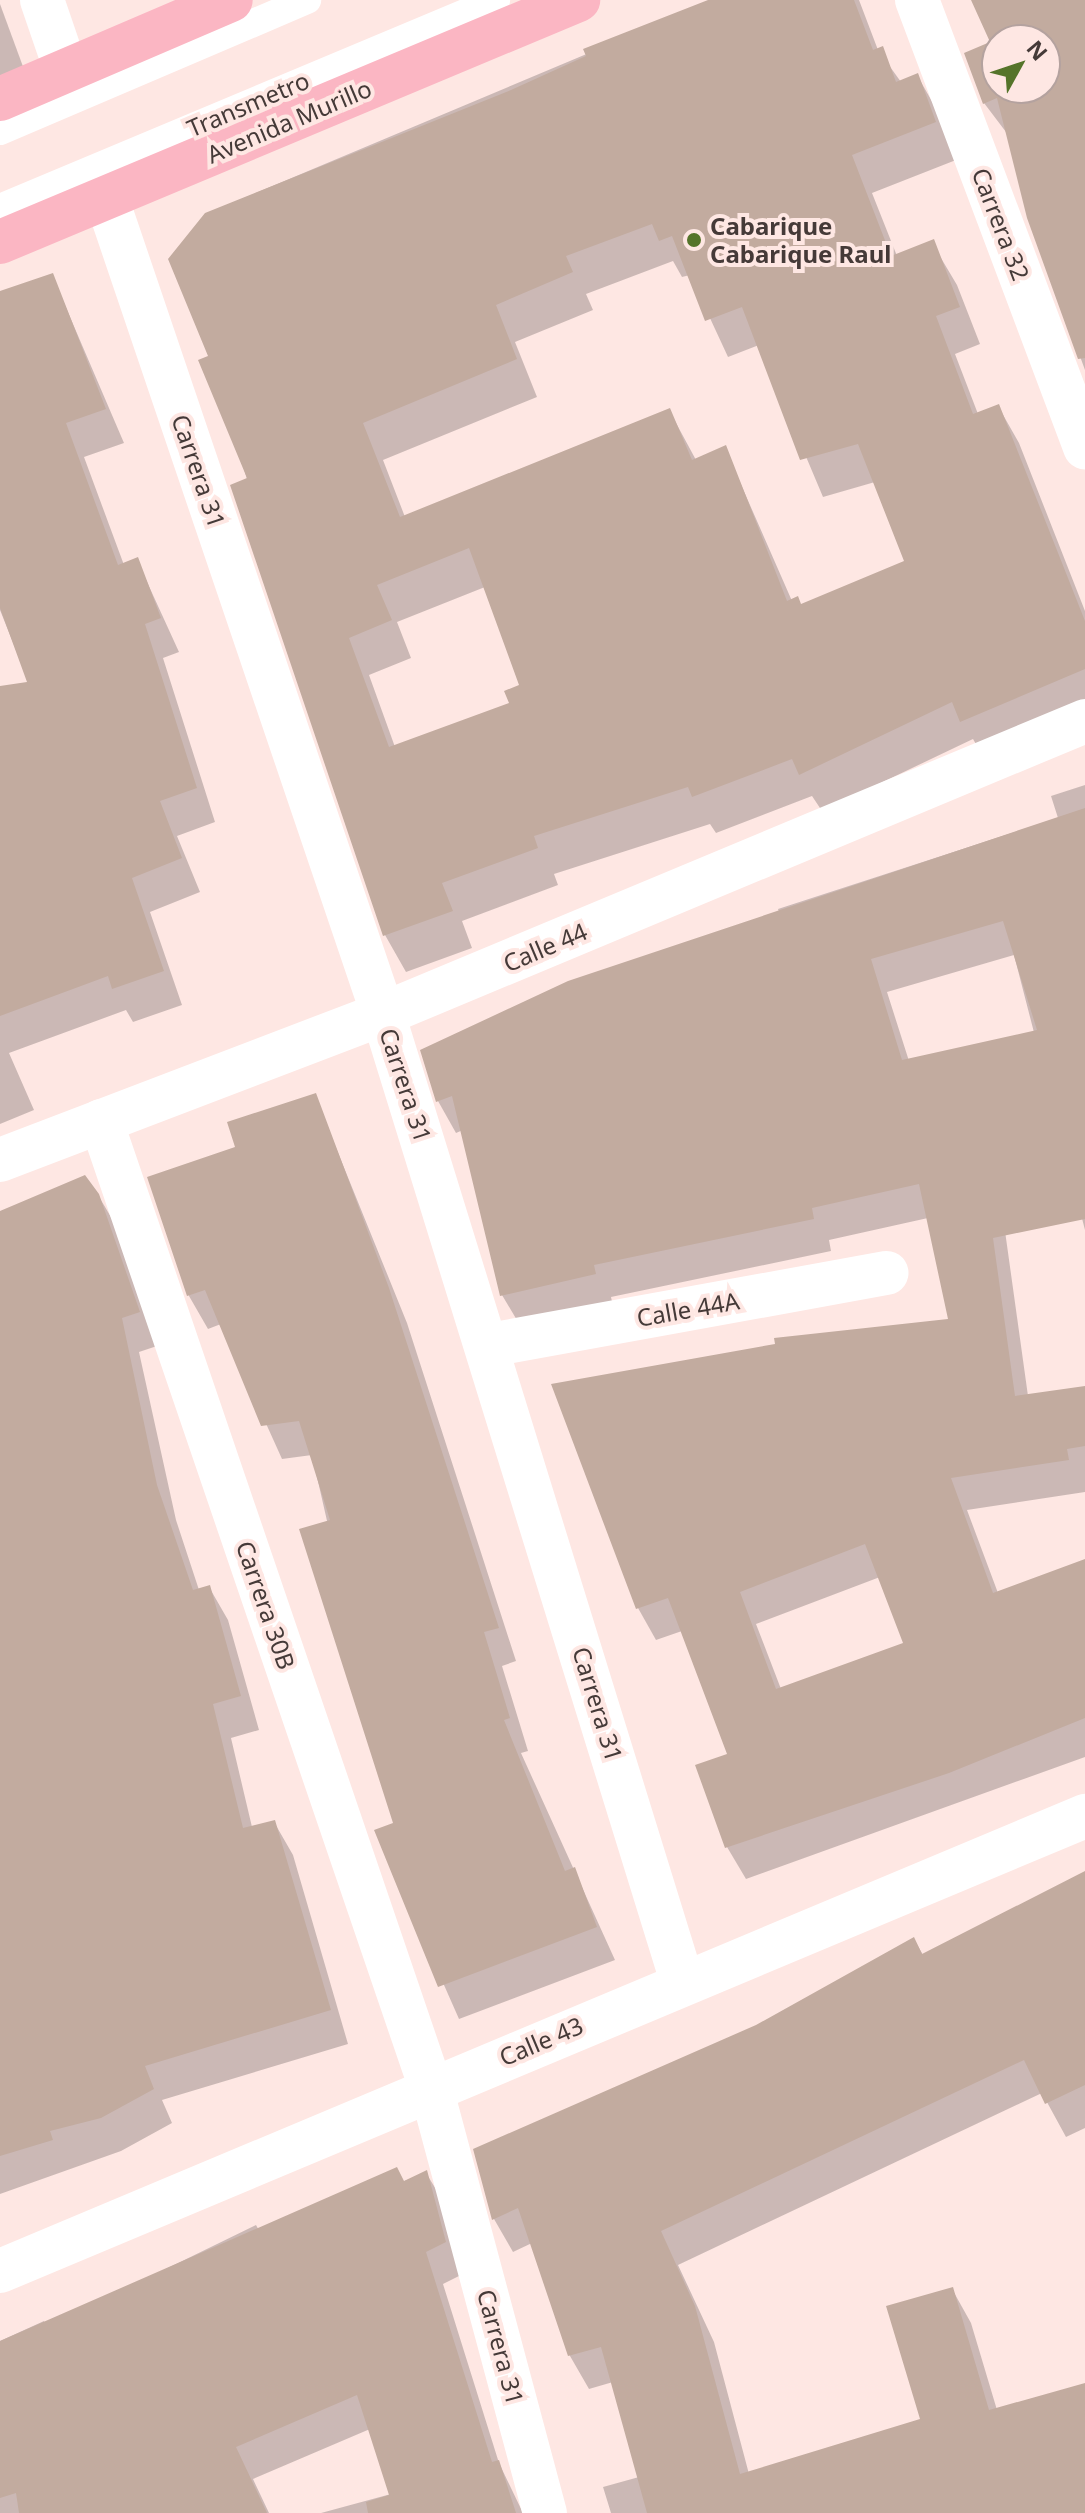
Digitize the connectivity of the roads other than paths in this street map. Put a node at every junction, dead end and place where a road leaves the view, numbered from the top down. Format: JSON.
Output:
{"nodes":[{"id":1,"x":42,"y":0,"type":"edge"},
{"id":2,"x":231,"y":0,"type":"edge"},
{"id":3,"x":307,"y":0,"type":"edge"},
{"id":4,"x":496,"y":0,"type":"edge"},
{"id":5,"x":578,"y":0,"type":"edge"},
{"id":6,"x":917,"y":0,"type":"edge"},
{"id":7,"x":66,"y":70,"type":"junction"},
{"id":8,"x":0,"y":99,"type":"edge"},
{"id":9,"x":0,"y":131,"type":"edge"},
{"id":10,"x":106,"y":197,"type":"junction"},
{"id":11,"x":0,"y":208,"type":"edge"},
{"id":12,"x":0,"y":242,"type":"edge"},
{"id":13,"x":1085,"y":448,"type":"edge"},
{"id":14,"x":1085,"y":721,"type":"edge"},
{"id":15,"x":383,"y":1014,"type":"junction"},
{"id":16,"x":101,"y":1121,"type":"junction"},
{"id":17,"x":0,"y":1160,"type":"edge"},
{"id":18,"x":887,"y":1273,"type":"dead end"},
{"id":19,"x":490,"y":1345,"type":"junction"},
{"id":20,"x":1085,"y":1816,"type":"edge"},
{"id":21,"x":682,"y":1981,"type":"junction"},
{"id":22,"x":431,"y":2088,"type":"junction"},
{"id":23,"x":0,"y":2271,"type":"edge"},
{"id":24,"x":545,"y":2513,"type":"edge"}],
"edges":[{"from":1,"to":7,"type":"street"},
{"from":2,"to":7,"type":"main road"},
{"from":3,"to":9,"type":"lane"},
{"from":4,"to":11,"type":"lane","name":"Transmetro"},
{"from":5,"to":10,"type":"main road","name":"Avenida Murillo"},
{"from":6,"to":13,"type":"street","name":"Carrera 32"},
{"from":7,"to":8,"type":"main road"},
{"from":10,"to":12,"type":"main road","name":"Avenida Murillo"},
{"from":10,"to":15,"type":"street","name":"Carrera 31"},
{"from":14,"to":15,"type":"street","name":"Calle 44"},
{"from":15,"to":16,"type":"street","name":"Calle 44"},
{"from":15,"to":19,"type":"street","name":"Carrera 31"},
{"from":16,"to":17,"type":"street","name":"Calle 44"},
{"from":16,"to":22,"type":"street","name":"Carrera 30B"},
{"from":18,"to":19,"type":"street","name":"Calle 44A"},
{"from":19,"to":21,"type":"street","name":"Carrera 31"},
{"from":20,"to":21,"type":"street","name":"Calle 43"},
{"from":21,"to":22,"type":"street","name":"Calle 43"},
{"from":22,"to":23,"type":"street","name":"Calle 43"},
{"from":22,"to":24,"type":"street","name":"Carrera 31"}]}
